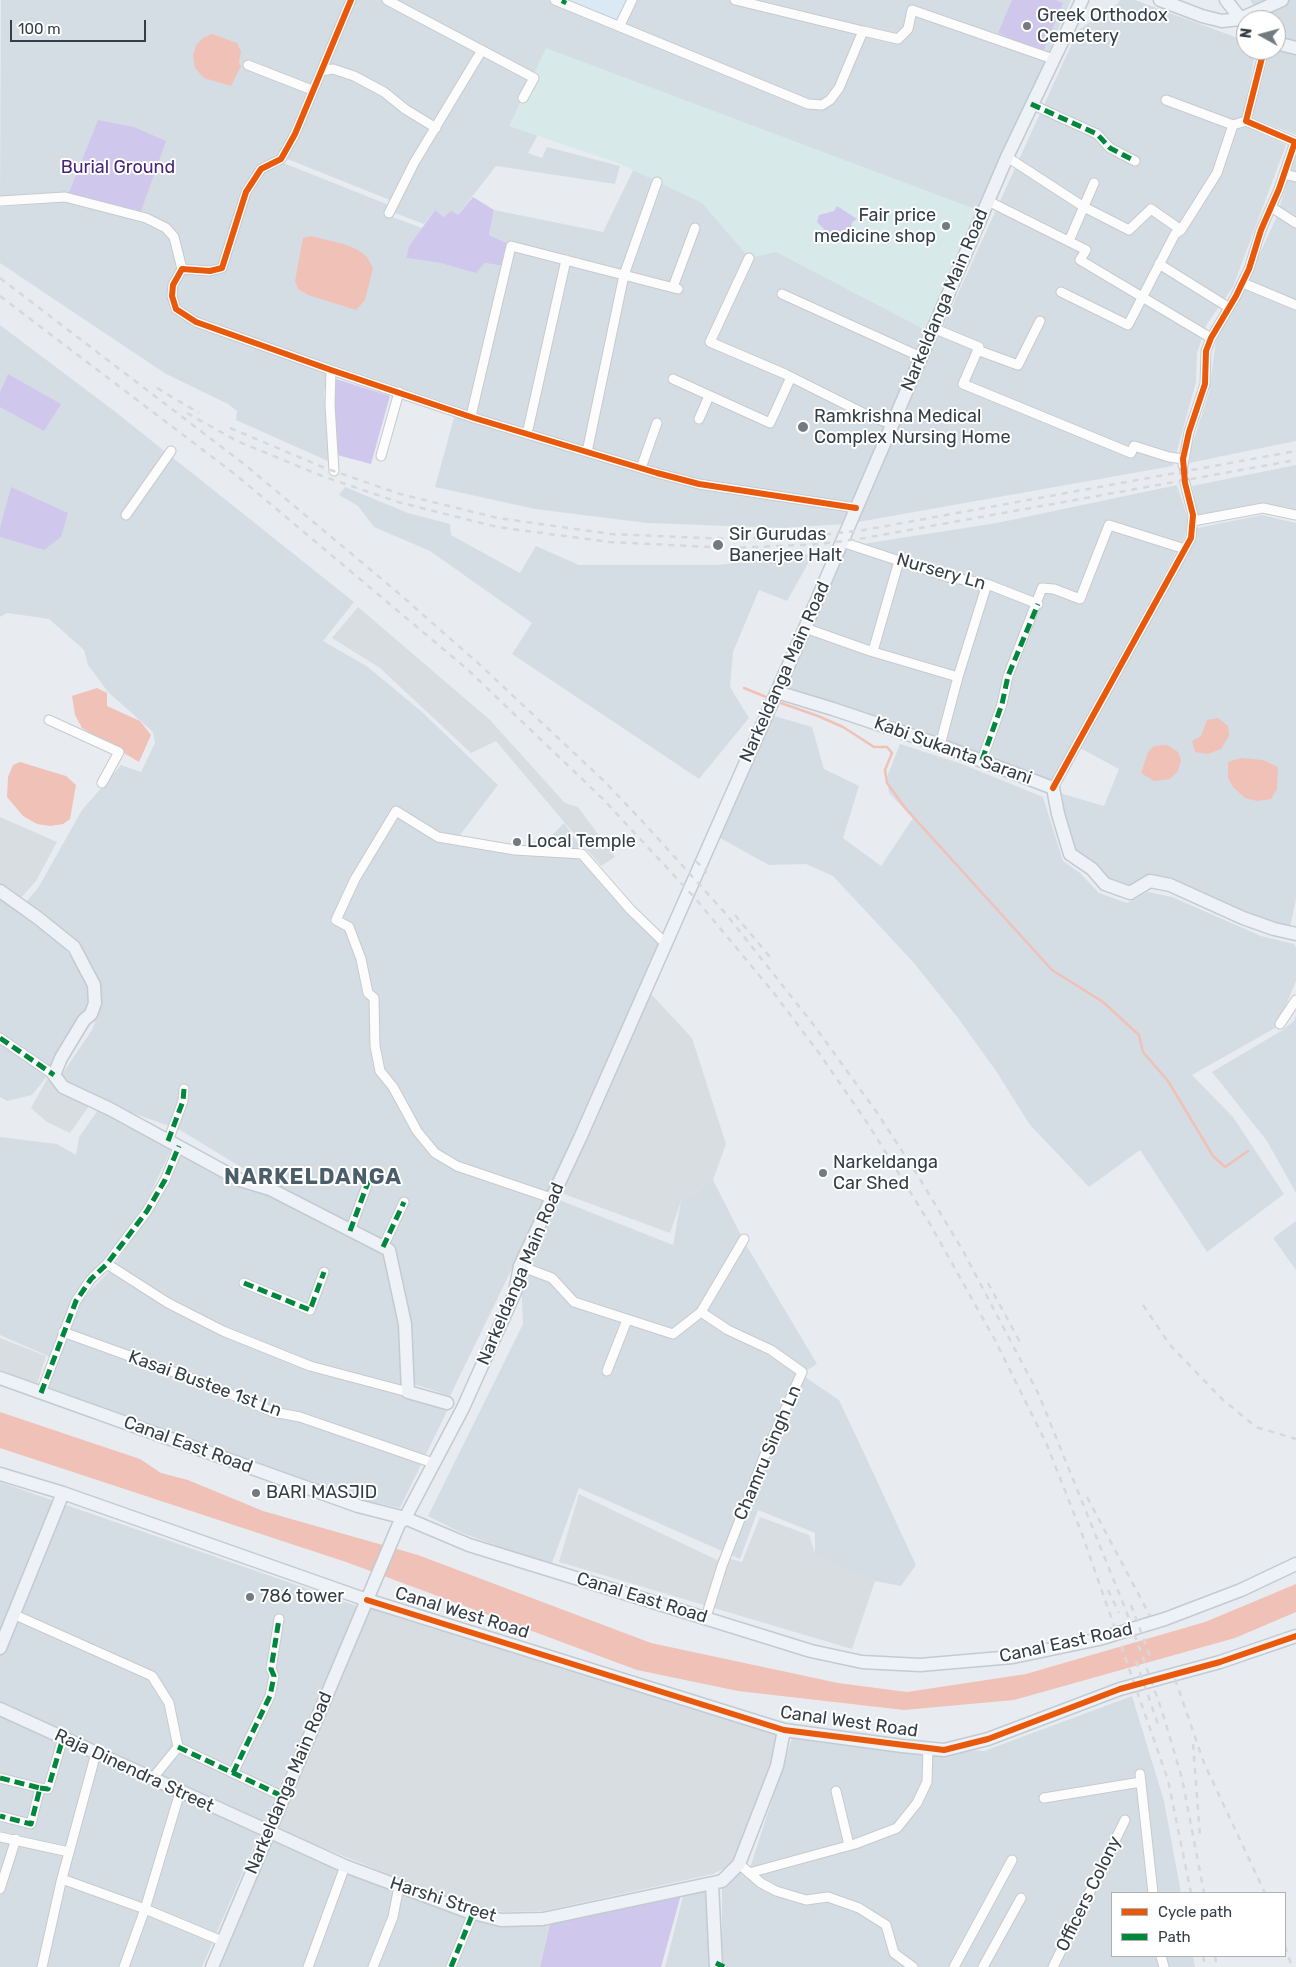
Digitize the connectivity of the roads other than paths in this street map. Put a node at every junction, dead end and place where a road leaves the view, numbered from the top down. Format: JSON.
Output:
{"nodes":[{"id":1,"x":351,"y":0,"type":"edge"},
{"id":2,"x":387,"y":0,"type":"edge"},
{"id":3,"x":632,"y":0,"type":"edge"},
{"id":4,"x":735,"y":0,"type":"edge"},
{"id":5,"x":1082,"y":0,"type":"edge"},
{"id":6,"x":1160,"y":0,"type":"edge"},
{"id":7,"x":1226,"y":0,"type":"edge"},
{"id":8,"x":1282,"y":0,"type":"edge"},
{"id":9,"x":561,"y":1,"type":"edge"},
{"id":10,"x":1264,"y":10,"type":"edge"},
{"id":11,"x":1236,"y":13,"type":"edge"},
{"id":12,"x":1236,"y":21,"type":"edge"},
{"id":13,"x":620,"y":26,"type":"junction"},
{"id":14,"x":863,"y":31,"type":"junction"},
{"id":15,"x":482,"y":50,"type":"junction"},
{"id":16,"x":1053,"y":59,"type":"junction"},
{"id":17,"x":1261,"y":60,"type":"edge"},
{"id":18,"x":248,"y":65,"type":"dead end"},
{"id":19,"x":321,"y":71,"type":"junction"},
{"id":20,"x":312,"y":90,"type":"junction"},
{"id":21,"x":523,"y":98,"type":"dead end"},
{"id":22,"x":1166,"y":100,"type":"dead end"},
{"id":23,"x":1032,"y":104,"type":"junction"},
{"id":24,"x":1246,"y":121,"type":"junction"},
{"id":25,"x":1233,"y":124,"type":"junction"},
{"id":26,"x":436,"y":128,"type":"junction"},
{"id":27,"x":1295,"y":141,"type":"edge"},
{"id":28,"x":1007,"y":156,"type":"junction"},
{"id":29,"x":1135,"y":161,"type":"dead end"},
{"id":30,"x":1284,"y":174,"type":"junction"},
{"id":31,"x":1296,"y":177,"type":"edge"},
{"id":32,"x":657,"y":182,"type":"dead end"},
{"id":33,"x":1094,"y":183,"type":"dead end"},
{"id":34,"x":0,"y":201,"type":"edge"},
{"id":35,"x":988,"y":201,"type":"junction"},
{"id":36,"x":1084,"y":207,"type":"junction"},
{"id":37,"x":1271,"y":207,"type":"junction"},
{"id":38,"x":389,"y":212,"type":"dead end"},
{"id":39,"x":1296,"y":223,"type":"edge"},
{"id":40,"x":695,"y":228,"type":"dead end"},
{"id":41,"x":1181,"y":230,"type":"junction"},
{"id":42,"x":1069,"y":241,"type":"junction"},
{"id":43,"x":749,"y":258,"type":"dead end"},
{"id":44,"x":566,"y":260,"type":"junction"},
{"id":45,"x":1159,"y":264,"type":"junction"},
{"id":46,"x":182,"y":269,"type":"junction"},
{"id":47,"x":624,"y":275,"type":"junction"},
{"id":48,"x":1243,"y":284,"type":"junction"},
{"id":49,"x":1061,"y":292,"type":"dead end"},
{"id":50,"x":782,"y":294,"type":"dead end"},
{"id":51,"x":1142,"y":297,"type":"junction"},
{"id":52,"x":1296,"y":306,"type":"edge"},
{"id":53,"x":1228,"y":307,"type":"junction"},
{"id":54,"x":1040,"y":321,"type":"dead end"},
{"id":55,"x":933,"y":328,"type":"junction"},
{"id":56,"x":1211,"y":338,"type":"junction"},
{"id":57,"x":978,"y":350,"type":"junction"},
{"id":58,"x":921,"y":357,"type":"junction"},
{"id":59,"x":331,"y":370,"type":"junction"},
{"id":60,"x":791,"y":377,"type":"junction"},
{"id":61,"x":673,"y":379,"type":"dead end"},
{"id":62,"x":399,"y":392,"type":"junction"},
{"id":63,"x":709,"y":396,"type":"junction"},
{"id":64,"x":471,"y":416,"type":"junction"},
{"id":65,"x":699,"y":419,"type":"dead end"},
{"id":66,"x":657,"y":423,"type":"dead end"},
{"id":67,"x":892,"y":424,"type":"junction"},
{"id":68,"x":527,"y":434,"type":"junction"},
{"id":69,"x":171,"y":451,"type":"dead end"},
{"id":70,"x":588,"y":452,"type":"junction"},
{"id":71,"x":381,"y":456,"type":"dead end"},
{"id":72,"x":641,"y":468,"type":"junction"},
{"id":73,"x":334,"y":471,"type":"dead end"},
{"id":74,"x":1185,"y":483,"type":"tunnel mouth"},
{"id":75,"x":856,"y":508,"type":"junction"},
{"id":76,"x":126,"y":515,"type":"dead end"},
{"id":77,"x":1296,"y":515,"type":"edge"},
{"id":78,"x":1192,"y":521,"type":"junction"},
{"id":79,"x":842,"y":542,"type":"junction"},
{"id":80,"x":1185,"y":548,"type":"junction"},
{"id":81,"x":899,"y":561,"type":"junction"},
{"id":82,"x":987,"y":584,"type":"junction"},
{"id":83,"x":1038,"y":604,"type":"junction"},
{"id":84,"x":805,"y":628,"type":"junction"},
{"id":85,"x":873,"y":651,"type":"junction"},
{"id":86,"x":958,"y":677,"type":"junction"},
{"id":87,"x":777,"y":692,"type":"junction"},
{"id":88,"x":49,"y":720,"type":"dead end"},
{"id":89,"x":940,"y":745,"type":"junction"},
{"id":90,"x":982,"y":760,"type":"junction"},
{"id":91,"x":102,"y":783,"type":"dead end"},
{"id":92,"x":1052,"y":788,"type":"junction"},
{"id":93,"x":0,"y":891,"type":"edge"},
{"id":94,"x":1296,"y":934,"type":"edge"},
{"id":95,"x":666,"y":944,"type":"junction"},
{"id":96,"x":1296,"y":1000,"type":"edge"},
{"id":97,"x":1280,"y":1024,"type":"dead end"},
{"id":98,"x":0,"y":1038,"type":"edge"},
{"id":99,"x":54,"y":1075,"type":"junction"},
{"id":100,"x":184,"y":1089,"type":"dead end"},
{"id":101,"x":173,"y":1144,"type":"junction"},
{"id":102,"x":370,"y":1178,"type":"dead end"},
{"id":103,"x":551,"y":1198,"type":"junction"},
{"id":104,"x":404,"y":1202,"type":"dead end"},
{"id":105,"x":350,"y":1231,"type":"junction"},
{"id":106,"x":744,"y":1239,"type":"dead end"},
{"id":107,"x":383,"y":1247,"type":"junction"},
{"id":108,"x":107,"y":1264,"type":"junction"},
{"id":109,"x":520,"y":1266,"type":"junction"},
{"id":110,"x":324,"y":1272,"type":"dead end"},
{"id":111,"x":244,"y":1283,"type":"dead end"},
{"id":112,"x":701,"y":1312,"type":"junction"},
{"id":113,"x":627,"y":1320,"type":"junction"},
{"id":114,"x":63,"y":1332,"type":"junction"},
{"id":115,"x":607,"y":1371,"type":"dead end"},
{"id":116,"x":0,"y":1378,"type":"edge"},
{"id":117,"x":408,"y":1392,"type":"junction"},
{"id":118,"x":41,"y":1393,"type":"junction"},
{"id":119,"x":447,"y":1403,"type":"dead end"},
{"id":120,"x":433,"y":1463,"type":"junction"},
{"id":121,"x":0,"y":1474,"type":"edge"},
{"id":122,"x":62,"y":1493,"type":"junction"},
{"id":123,"x":402,"y":1521,"type":"junction"},
{"id":124,"x":1296,"y":1564,"type":"edge"},
{"id":125,"x":368,"y":1600,"type":"junction"},
{"id":126,"x":13,"y":1614,"type":"junction"},
{"id":127,"x":706,"y":1617,"type":"junction"},
{"id":128,"x":279,"y":1619,"type":"dead end"},
{"id":129,"x":1296,"y":1636,"type":"edge"},
{"id":130,"x":0,"y":1648,"type":"edge"},
{"id":131,"x":0,"y":1709,"type":"edge"},
{"id":132,"x":784,"y":1730,"type":"junction"},
{"id":133,"x":63,"y":1738,"type":"junction"},
{"id":134,"x":178,"y":1747,"type":"junction"},
{"id":135,"x":928,"y":1748,"type":"junction"},
{"id":136,"x":96,"y":1753,"type":"junction"},
{"id":137,"x":233,"y":1773,"type":"junction"},
{"id":138,"x":0,"y":1778,"type":"edge"},
{"id":139,"x":152,"y":1779,"type":"junction"},
{"id":140,"x":40,"y":1788,"type":"junction"},
{"id":141,"x":836,"y":1791,"type":"dead end"},
{"id":142,"x":180,"y":1792,"type":"junction"},
{"id":143,"x":282,"y":1796,"type":"junction"},
{"id":144,"x":1044,"y":1798,"type":"dead end"},
{"id":145,"x":0,"y":1816,"type":"edge"},
{"id":146,"x":1124,"y":1820,"type":"dead end"},
{"id":147,"x":269,"y":1833,"type":"junction"},
{"id":148,"x":0,"y":1837,"type":"edge"},
{"id":149,"x":16,"y":1839,"type":"junction"},
{"id":150,"x":849,"y":1845,"type":"junction"},
{"id":151,"x":69,"y":1852,"type":"junction"},
{"id":152,"x":1012,"y":1860,"type":"dead end"},
{"id":153,"x":739,"y":1864,"type":"junction"},
{"id":154,"x":345,"y":1866,"type":"junction"},
{"id":155,"x":749,"y":1873,"type":"junction"},
{"id":156,"x":62,"y":1880,"type":"junction"},
{"id":157,"x":712,"y":1884,"type":"junction"},
{"id":158,"x":399,"y":1886,"type":"junction"},
{"id":159,"x":0,"y":1889,"type":"edge"},
{"id":160,"x":1152,"y":1892,"type":"edge"},
{"id":161,"x":1021,"y":1898,"type":"dead end"},
{"id":162,"x":145,"y":1909,"type":"junction"},
{"id":163,"x":473,"y":1912,"type":"junction"},
{"id":164,"x":222,"y":1941,"type":"junction"},
{"id":165,"x":718,"y":1966,"type":"edge"},
{"id":166,"x":42,"y":1967,"type":"edge"},
{"id":167,"x":124,"y":1967,"type":"edge"},
{"id":168,"x":212,"y":1967,"type":"edge"},
{"id":169,"x":308,"y":1967,"type":"edge"},
{"id":170,"x":373,"y":1967,"type":"edge"},
{"id":171,"x":450,"y":1967,"type":"edge"},
{"id":172,"x":912,"y":1967,"type":"edge"},
{"id":173,"x":954,"y":1967,"type":"edge"},
{"id":174,"x":984,"y":1967,"type":"edge"},
{"id":175,"x":1053,"y":1967,"type":"edge"}],
"edges":[{"from":1,"to":19,"type":"street"},
{"from":2,"to":15,"type":"street"},
{"from":3,"to":13,"type":"street"},
{"from":4,"to":14,"type":"street"},
{"from":5,"to":16,"type":"main road","name":"Narkeldanga Main Road"},
{"from":6,"to":12,"type":"main road"},
{"from":7,"to":11,"type":"main road"},
{"from":8,"to":10,"type":"main road"},
{"from":9,"to":13,"type":"street"},
{"from":13,"to":14,"type":"street"},
{"from":14,"to":16,"type":"street"},
{"from":15,"to":21,"type":"street"},
{"from":15,"to":26,"type":"street"},
{"from":16,"to":23,"type":"main road","name":"Narkeldanga Main Road"},
{"from":17,"to":24,"type":"street"},
{"from":18,"to":20,"type":"street"},
{"from":19,"to":20,"type":"street"},
{"from":19,"to":26,"type":"street"},
{"from":20,"to":46,"type":"street"},
{"from":22,"to":25,"type":"street"},
{"from":23,"to":28,"type":"main road","name":"Narkeldanga Main Road"},
{"from":23,"to":29,"type":"street"},
{"from":24,"to":25,"type":"street"},
{"from":24,"to":27,"type":"street"},
{"from":25,"to":41,"type":"street"},
{"from":26,"to":38,"type":"street"},
{"from":27,"to":30,"type":"street"},
{"from":28,"to":35,"type":"main road","name":"Narkeldanga Main Road"},
{"from":28,"to":36,"type":"street"},
{"from":30,"to":31,"type":"street"},
{"from":30,"to":37,"type":"street"},
{"from":32,"to":47,"type":"street"},
{"from":33,"to":36,"type":"street"},
{"from":34,"to":46,"type":"street"},
{"from":35,"to":42,"type":"street"},
{"from":35,"to":55,"type":"main road","name":"Narkeldanga Main Road"},
{"from":36,"to":41,"type":"street"},
{"from":36,"to":42,"type":"street"},
{"from":37,"to":39,"type":"street"},
{"from":37,"to":48,"type":"street"},
{"from":40,"to":47,"type":"street"},
{"from":41,"to":45,"type":"street"},
{"from":42,"to":51,"type":"street"},
{"from":43,"to":60,"type":"street"},
{"from":44,"to":47,"type":"street"},
{"from":44,"to":64,"type":"street"},
{"from":44,"to":68,"type":"street"},
{"from":45,"to":51,"type":"street"},
{"from":45,"to":53,"type":"street"},
{"from":46,"to":59,"type":"street"},
{"from":47,"to":70,"type":"street"},
{"from":48,"to":52,"type":"street"},
{"from":48,"to":53,"type":"street"},
{"from":49,"to":51,"type":"street"},
{"from":50,"to":58,"type":"street"},
{"from":51,"to":56,"type":"street"},
{"from":53,"to":56,"type":"street"},
{"from":54,"to":57,"type":"street"},
{"from":55,"to":57,"type":"street"},
{"from":55,"to":58,"type":"main road","name":"Narkeldanga Main Road"},
{"from":56,"to":57,"type":"street"},
{"from":58,"to":67,"type":"main road","name":"Narkeldanga Main Road"},
{"from":59,"to":62,"type":"street"},
{"from":59,"to":73,"type":"street"},
{"from":60,"to":63,"type":"street"},
{"from":60,"to":67,"type":"street"},
{"from":61,"to":63,"type":"street"},
{"from":62,"to":64,"type":"street"},
{"from":62,"to":71,"type":"street"},
{"from":63,"to":65,"type":"street"},
{"from":64,"to":68,"type":"street"},
{"from":66,"to":72,"type":"street"},
{"from":67,"to":75,"type":"main road","name":"Narkeldanga Main Road"},
{"from":68,"to":70,"type":"street"},
{"from":69,"to":76,"type":"street"},
{"from":70,"to":72,"type":"street"},
{"from":72,"to":75,"type":"street"},
{"from":74,"to":78,"type":"street"},
{"from":75,"to":79,"type":"main road","name":"Narkeldanga Main Road"},
{"from":77,"to":78,"type":"street"},
{"from":78,"to":80,"type":"street"},
{"from":79,"to":81,"type":"street","name":"Nursery Ln"},
{"from":79,"to":84,"type":"main road","name":"Narkeldanga Main Road"},
{"from":80,"to":83,"type":"street"},
{"from":80,"to":92,"type":"street"},
{"from":81,"to":82,"type":"street","name":"Nursery Ln"},
{"from":81,"to":85,"type":"street"},
{"from":82,"to":83,"type":"street","name":"Nursery Ln"},
{"from":82,"to":86,"type":"street"},
{"from":83,"to":90,"type":"street"},
{"from":84,"to":85,"type":"street"},
{"from":84,"to":87,"type":"main road","name":"Narkeldanga Main Road"},
{"from":85,"to":86,"type":"street"},
{"from":86,"to":89,"type":"street"},
{"from":87,"to":89,"type":"main road","name":"Kabi Sukanta Sarani"},
{"from":87,"to":95,"type":"main road","name":"Narkeldanga Main Road"},
{"from":88,"to":91,"type":"street"},
{"from":89,"to":90,"type":"main road","name":"Kabi Sukanta Sarani"},
{"from":90,"to":92,"type":"main road","name":"Kabi Sukanta Sarani"},
{"from":92,"to":94,"type":"main road","name":"Kabi Sukanta Sarani"},
{"from":93,"to":99,"type":"main road"},
{"from":95,"to":103,"type":"main road","name":"Narkeldanga Main Road"},
{"from":95,"to":103,"type":"street"},
{"from":96,"to":97,"type":"street"},
{"from":98,"to":99,"type":"street"},
{"from":99,"to":101,"type":"main road"},
{"from":100,"to":101,"type":"street"},
{"from":101,"to":105,"type":"main road"},
{"from":101,"to":108,"type":"street"},
{"from":102,"to":105,"type":"street"},
{"from":103,"to":109,"type":"main road","name":"Narkeldanga Main Road"},
{"from":104,"to":107,"type":"street"},
{"from":105,"to":107,"type":"main road"},
{"from":106,"to":112,"type":"street"},
{"from":107,"to":117,"type":"main road"},
{"from":108,"to":114,"type":"street"},
{"from":108,"to":117,"type":"street"},
{"from":109,"to":113,"type":"street"},
{"from":109,"to":120,"type":"main road","name":"Narkeldanga Main Road"},
{"from":110,"to":111,"type":"street"},
{"from":112,"to":113,"type":"street"},
{"from":112,"to":127,"type":"street","name":"Chamru Singh Ln"},
{"from":113,"to":115,"type":"street"},
{"from":114,"to":118,"type":"street"},
{"from":114,"to":120,"type":"street","name":"Kasai Bustee 1st Ln"},
{"from":116,"to":118,"type":"main road","name":"Canal East Road"},
{"from":117,"to":119,"type":"main road"},
{"from":118,"to":123,"type":"main road","name":"Canal East Road"},
{"from":120,"to":123,"type":"main road","name":"Narkeldanga Main Road"},
{"from":121,"to":122,"type":"main road","name":"Canal West Road"},
{"from":122,"to":125,"type":"main road","name":"Canal West Road"},
{"from":122,"to":126,"type":"main road"},
{"from":123,"to":125,"type":"main road","name":"Narkeldanga Main Road"},
{"from":123,"to":127,"type":"main road","name":"Canal East Road"},
{"from":124,"to":127,"type":"main road","name":"Canal East Road"},
{"from":125,"to":132,"type":"main road","name":"Canal West Road"},
{"from":125,"to":143,"type":"main road","name":"Narkeldanga Main Road"},
{"from":126,"to":130,"type":"main road"},
{"from":126,"to":134,"type":"street"},
{"from":128,"to":137,"type":"street"},
{"from":129,"to":135,"type":"main road","name":"Canal West Road"},
{"from":131,"to":133,"type":"main road","name":"Raja Dinendra Street"},
{"from":132,"to":135,"type":"main road","name":"Canal West Road"},
{"from":132,"to":153,"type":"main road"},
{"from":133,"to":136,"type":"main road","name":"Raja Dinendra Street"},
{"from":133,"to":140,"type":"street"},
{"from":134,"to":137,"type":"street"},
{"from":134,"to":139,"type":"street"},
{"from":135,"to":150,"type":"street"},
{"from":136,"to":139,"type":"main road","name":"Raja Dinendra Street"},
{"from":136,"to":151,"type":"street"},
{"from":137,"to":143,"type":"street"},
{"from":138,"to":140,"type":"street"},
{"from":139,"to":142,"type":"main road","name":"Raja Dinendra Street"},
{"from":140,"to":145,"type":"street"},
{"from":141,"to":150,"type":"street"},
{"from":142,"to":147,"type":"main road","name":"Raja Dinendra Street"},
{"from":142,"to":162,"type":"street"},
{"from":143,"to":147,"type":"main road","name":"Narkeldanga Main Road"},
{"from":144,"to":160,"type":"street"},
{"from":146,"to":175,"type":"street","name":"Officers Colony"},
{"from":147,"to":154,"type":"main road","name":"Harshi Street"},
{"from":147,"to":164,"type":"main road","name":"Narkeldanga Main Road"},
{"from":148,"to":149,"type":"street"},
{"from":149,"to":151,"type":"street"},
{"from":149,"to":159,"type":"street"},
{"from":150,"to":155,"type":"street"},
{"from":151,"to":156,"type":"street"},
{"from":152,"to":173,"type":"street"},
{"from":153,"to":155,"type":"street"},
{"from":153,"to":157,"type":"main road"},
{"from":154,"to":158,"type":"main road","name":"Harshi Street"},
{"from":154,"to":169,"type":"street"},
{"from":155,"to":172,"type":"street"},
{"from":156,"to":162,"type":"street"},
{"from":156,"to":166,"type":"street"},
{"from":157,"to":163,"type":"main road","name":"Harshi Street"},
{"from":157,"to":165,"type":"main road"},
{"from":158,"to":163,"type":"main road","name":"Harshi Street"},
{"from":158,"to":170,"type":"street"},
{"from":161,"to":174,"type":"street"},
{"from":162,"to":164,"type":"street"},
{"from":162,"to":167,"type":"street"},
{"from":163,"to":171,"type":"street"},
{"from":164,"to":168,"type":"main road","name":"Narkeldanga Main Road"}]}
